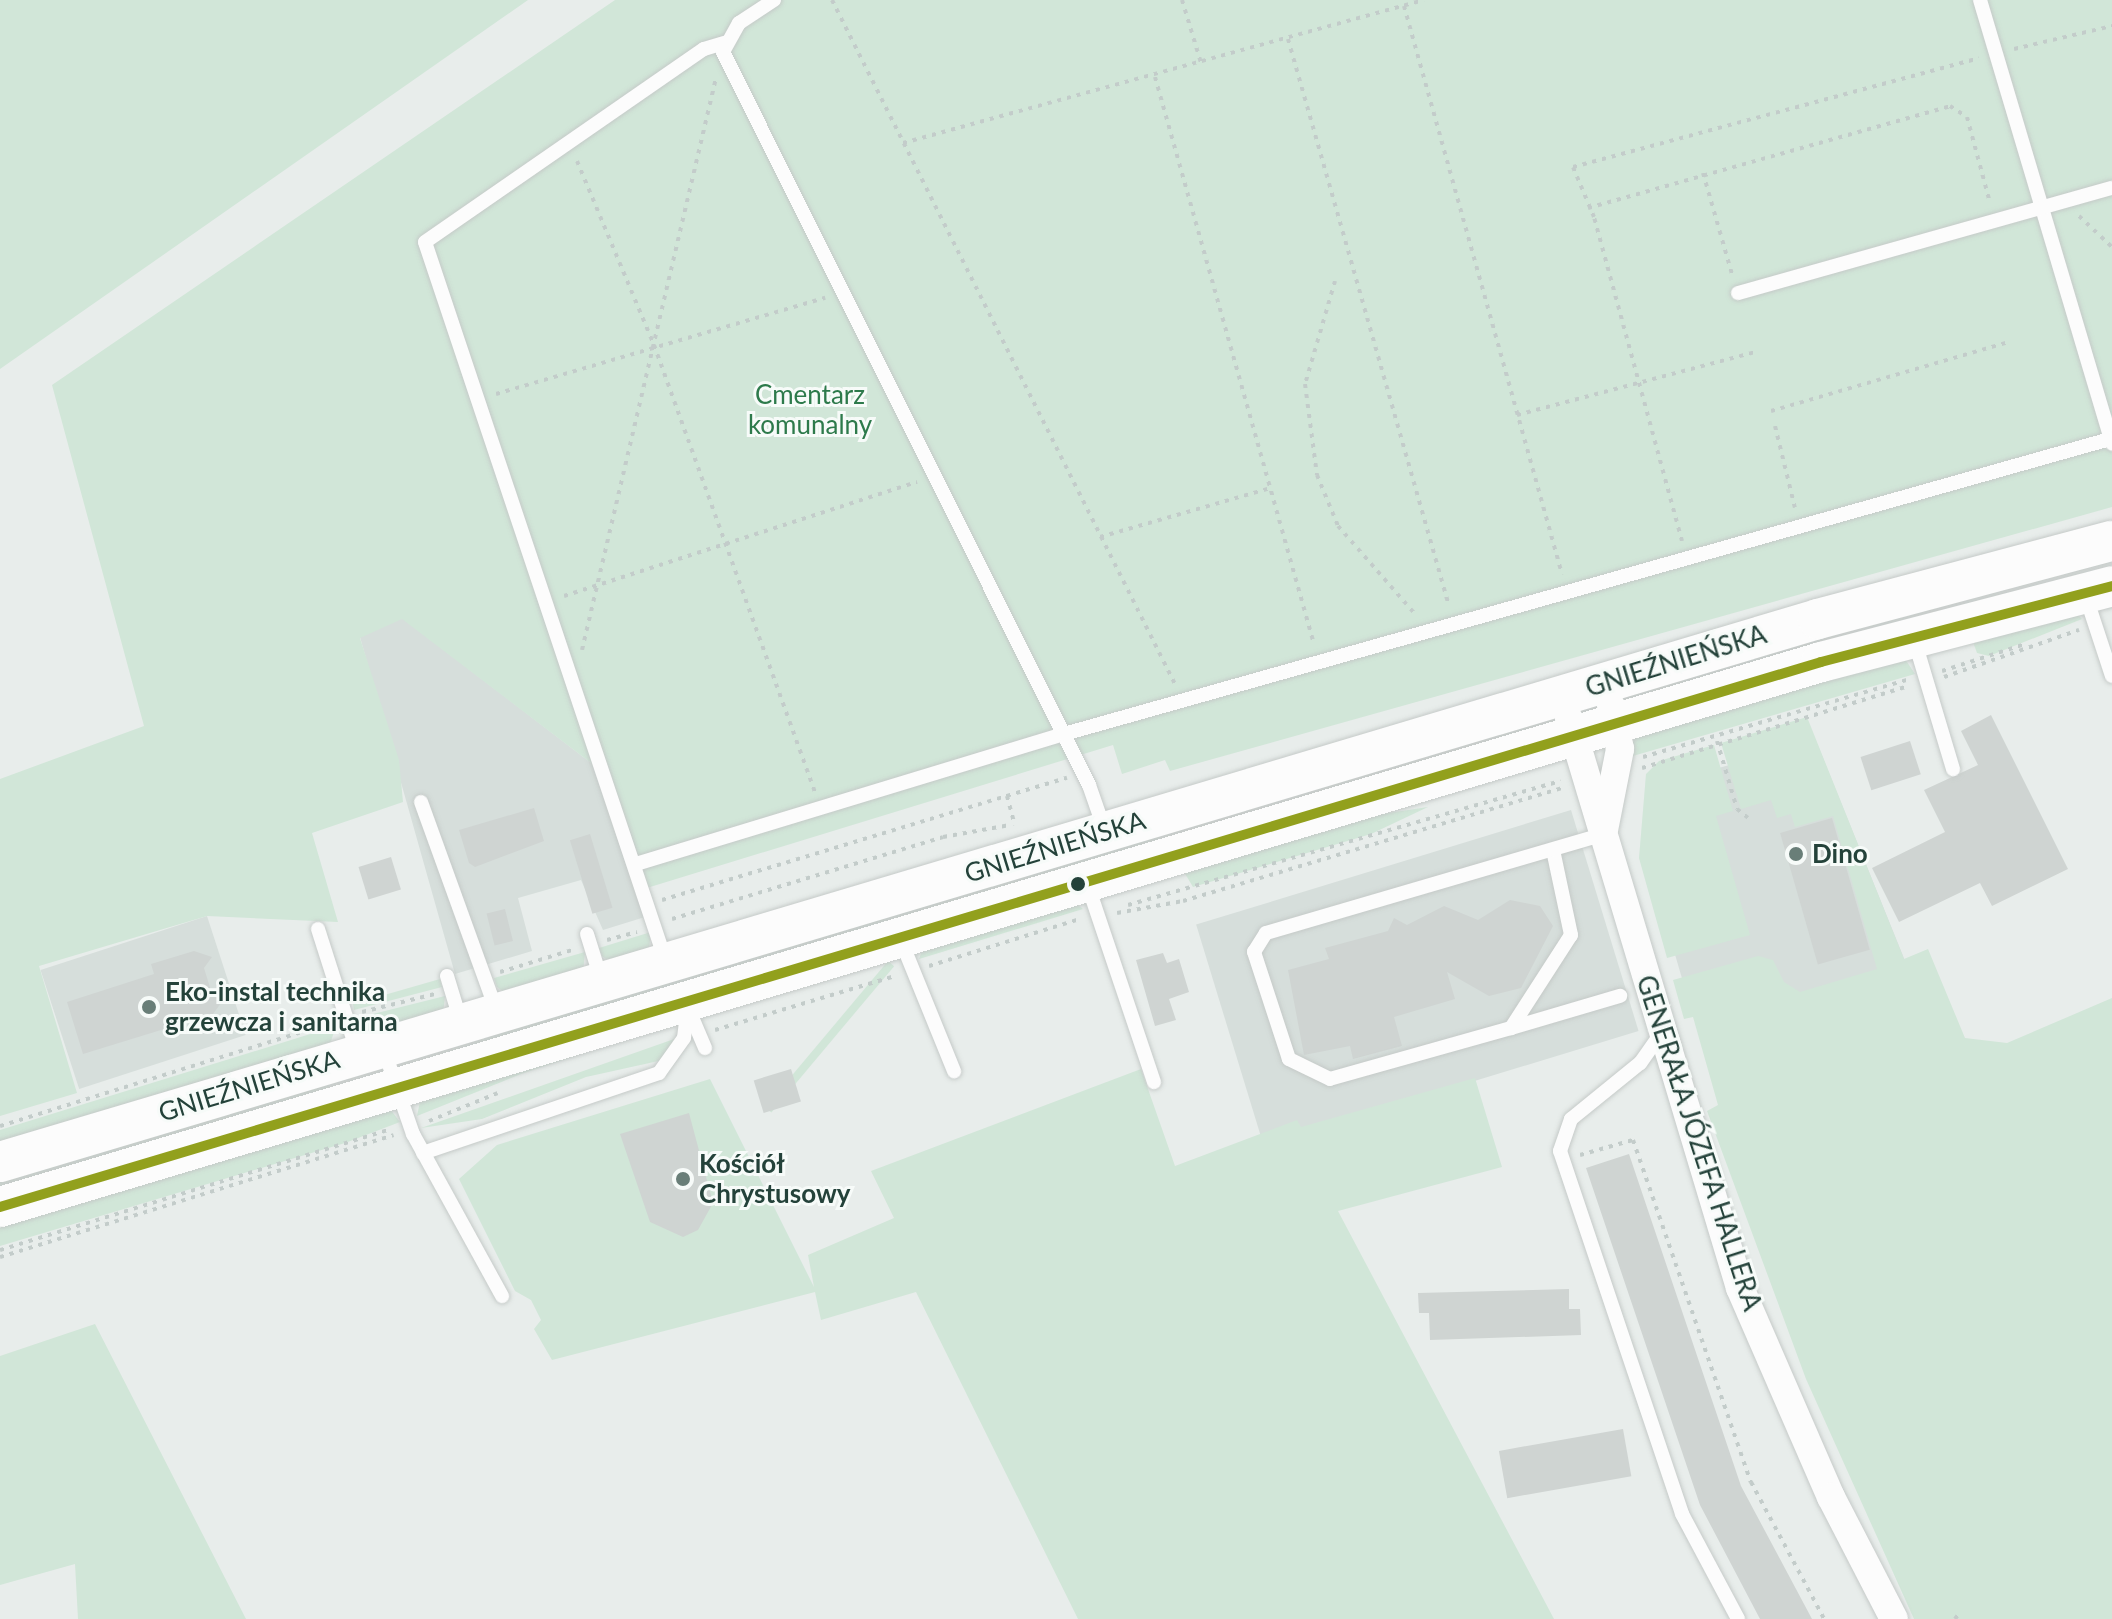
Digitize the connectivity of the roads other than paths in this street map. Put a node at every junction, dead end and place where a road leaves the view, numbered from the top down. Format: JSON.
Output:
{"nodes":[{"id":1,"x":774,"y":0,"type":"edge"},
{"id":2,"x":1980,"y":0,"type":"edge"},
{"id":3,"x":724,"y":43,"type":"junction"},
{"id":4,"x":2112,"y":188,"type":"edge"},
{"id":5,"x":2045,"y":208,"type":"junction"},
{"id":6,"x":1736,"y":287,"type":"road end"},
{"id":7,"x":2111,"y":441,"type":"edge"},
{"id":8,"x":2112,"y":541,"type":"edge"},
{"id":9,"x":2094,"y":607,"type":"edge"},
{"id":10,"x":1914,"y":637,"type":"junction"},
{"id":11,"x":2112,"y":676,"type":"edge"},
{"id":12,"x":1604,"y":682,"type":"junction"},
{"id":13,"x":1562,"y":695,"type":"junction"},
{"id":14,"x":1616,"y":724,"type":"junction"},
{"id":15,"x":1064,"y":734,"type":"junction"},
{"id":16,"x":1574,"y":736,"type":"junction"},
{"id":17,"x":1953,"y":769,"type":"dead end"},
{"id":18,"x":421,"y":802,"type":"dead end"},
{"id":19,"x":1105,"y":831,"type":"junction"},
{"id":20,"x":1602,"y":835,"type":"junction"},
{"id":21,"x":1553,"y":850,"type":"junction"},
{"id":22,"x":636,"y":864,"type":"junction"},
{"id":23,"x":1094,"y":906,"type":"junction"},
{"id":24,"x":318,"y":929,"type":"dead end"},
{"id":25,"x":661,"y":944,"type":"junction"},
{"id":26,"x":907,"y":962,"type":"junction"},
{"id":27,"x":469,"y":995,"type":"junction"},
{"id":28,"x":1620,"y":996,"type":"dead end"},
{"id":29,"x":695,"y":1018,"type":"junction"},
{"id":30,"x":1511,"y":1028,"type":"junction"},
{"id":31,"x":1662,"y":1031,"type":"junction"},
{"id":32,"x":705,"y":1048,"type":"dead end"},
{"id":33,"x":954,"y":1071,"type":"dead end"},
{"id":34,"x":1154,"y":1082,"type":"dead end"},
{"id":35,"x":381,"y":1085,"type":"junction"},
{"id":36,"x":423,"y":1153,"type":"junction"},
{"id":37,"x":0,"y":1162,"type":"edge"},
{"id":38,"x":0,"y":1207,"type":"edge"},
{"id":39,"x":502,"y":1296,"type":"dead end"},
{"id":40,"x":1738,"y":1619,"type":"edge"},
{"id":41,"x":1894,"y":1619,"type":"edge"}],
"edges":[{"from":1,"to":3,"type":"lane"},
{"from":2,"to":5,"type":"lane"},
{"from":3,"to":15,"type":"lane"},
{"from":3,"to":22,"type":"lane"},
{"from":4,"to":5,"type":"lane"},
{"from":5,"to":6,"type":"lane"},
{"from":5,"to":7,"type":"lane"},
{"from":7,"to":15,"type":"lane"},
{"from":8,"to":12,"type":"main road","name":"GNIEŹNIEŃSKA"},
{"from":9,"to":10,"type":"main road","name":"GNIEŹNIEŃSKA"},
{"from":9,"to":11,"type":"lane"},
{"from":10,"to":14,"type":"main road","name":"GNIEŹNIEŃSKA"},
{"from":10,"to":17,"type":"lane"},
{"from":12,"to":13,"type":"main road","name":"GNIEŹNIEŃSKA"},
{"from":12,"to":14,"type":"street","name":"GENERAŁA JÓZEFA HALLERA"},
{"from":13,"to":16,"type":"street","name":"GENERAŁA JÓZEFA HALLERA"},
{"from":13,"to":19,"type":"main road","name":"GNIEŹNIEŃSKA"},
{"from":14,"to":16,"type":"main road","name":"GNIEŹNIEŃSKA"},
{"from":14,"to":20,"type":"street","name":"GENERAŁA JÓZEFA HALLERA"},
{"from":15,"to":19,"type":"lane"},
{"from":15,"to":22,"type":"lane"},
{"from":16,"to":20,"type":"street","name":"GENERAŁA JÓZEFA HALLERA"},
{"from":16,"to":23,"type":"main road","name":"GNIEŹNIEŃSKA"},
{"from":18,"to":27,"type":"lane"},
{"from":19,"to":25,"type":"main road","name":"GNIEŹNIEŃSKA"},
{"from":20,"to":21,"type":"lane"},
{"from":20,"to":31,"type":"street","name":"GENERAŁA JÓZEFA HALLERA"},
{"from":21,"to":30,"type":"lane"},
{"from":21,"to":30,"type":"lane"},
{"from":22,"to":25,"type":"lane"},
{"from":23,"to":26,"type":"main road","name":"GNIEŹNIEŃSKA"},
{"from":23,"to":34,"type":"lane"},
{"from":24,"to":35,"type":"lane"},
{"from":25,"to":27,"type":"main road","name":"GNIEŹNIEŃSKA"},
{"from":26,"to":29,"type":"main road","name":"GNIEŹNIEŃSKA"},
{"from":26,"to":33,"type":"lane"},
{"from":27,"to":35,"type":"main road","name":"GNIEŹNIEŃSKA"},
{"from":28,"to":30,"type":"lane"},
{"from":29,"to":32,"type":"lane"},
{"from":29,"to":35,"type":"main road","name":"GNIEŹNIEŃSKA"},
{"from":29,"to":36,"type":"lane"},
{"from":31,"to":40,"type":"lane"},
{"from":31,"to":41,"type":"street","name":"GENERAŁA JÓZEFA HALLERA"},
{"from":35,"to":36,"type":"lane"},
{"from":35,"to":37,"type":"main road","name":"GNIEŹNIEŃSKA"},
{"from":35,"to":38,"type":"main road","name":"GNIEŹNIEŃSKA"},
{"from":36,"to":39,"type":"lane"}]}
